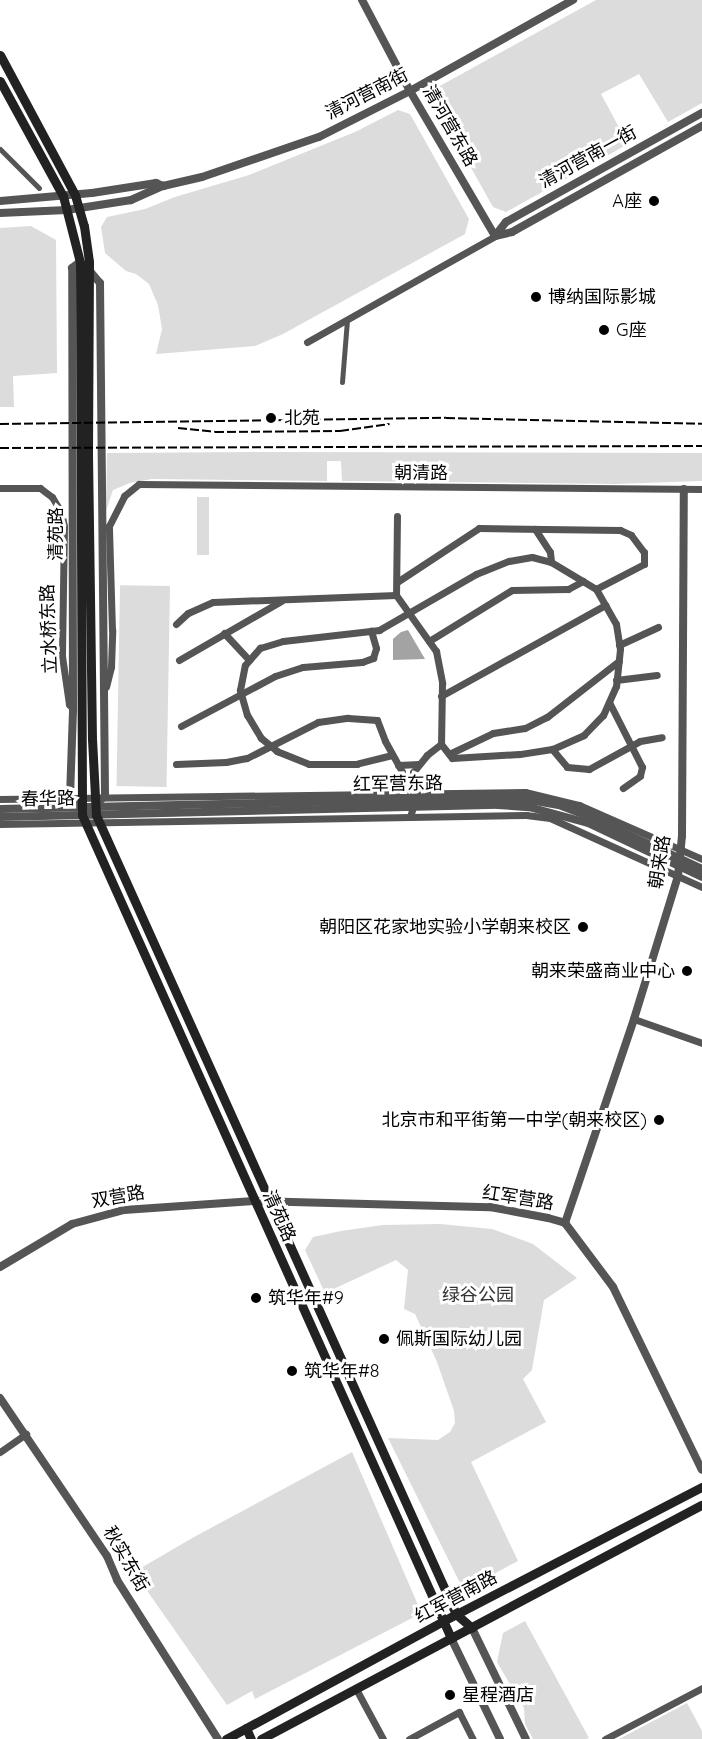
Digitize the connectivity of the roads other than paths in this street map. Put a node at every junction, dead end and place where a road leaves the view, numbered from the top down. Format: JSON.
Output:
{"nodes":[{"id":1,"x":362,"y":0,"type":"edge"},
{"id":2,"x":573,"y":0,"type":"edge"},
{"id":3,"x":0,"y":55,"type":"edge"},
{"id":4,"x":0,"y":81,"type":"edge"},
{"id":5,"x":410,"y":91,"type":"junction"},
{"id":6,"x":702,"y":113,"type":"edge"},
{"id":7,"x":702,"y":126,"type":"edge"},
{"id":8,"x":0,"y":148,"type":"edge"},
{"id":9,"x":163,"y":186,"type":"junction"},
{"id":10,"x":39,"y":188,"type":"dead end"},
{"id":11,"x":75,"y":195,"type":"junction"},
{"id":12,"x":63,"y":196,"type":"junction"},
{"id":13,"x":0,"y":201,"type":"edge"},
{"id":14,"x":79,"y":208,"type":"junction"},
{"id":15,"x":67,"y":210,"type":"junction"},
{"id":16,"x":0,"y":213,"type":"edge"},
{"id":17,"x":495,"y":236,"type":"junction"},
{"id":18,"x":80,"y":262,"type":"junction"},
{"id":19,"x":89,"y":270,"type":"junction"},
{"id":20,"x":346,"y":320,"type":"junction"},
{"id":21,"x":308,"y":342,"type":"dead end"},
{"id":22,"x":342,"y":382,"type":"dead end"},
{"id":23,"x":0,"y":488,"type":"edge"},
{"id":24,"x":684,"y":489,"type":"junction"},
{"id":25,"x":702,"y":489,"type":"edge"},
{"id":26,"x":397,"y":516,"type":"dead end"},
{"id":27,"x":535,"y":529,"type":"junction"},
{"id":28,"x":551,"y":562,"type":"junction"},
{"id":29,"x":584,"y":581,"type":"junction"},
{"id":30,"x":397,"y":582,"type":"junction"},
{"id":31,"x":596,"y":589,"type":"junction"},
{"id":32,"x":396,"y":595,"type":"junction"},
{"id":33,"x":283,"y":599,"type":"junction"},
{"id":34,"x":605,"y":605,"type":"junction"},
{"id":35,"x":407,"y":612,"type":"junction"},
{"id":36,"x":176,"y":624,"type":"dead end"},
{"id":37,"x":658,"y":627,"type":"dead end"},
{"id":38,"x":371,"y":631,"type":"junction"},
{"id":39,"x":224,"y":633,"type":"junction"},
{"id":40,"x":429,"y":641,"type":"junction"},
{"id":41,"x":620,"y":645,"type":"junction"},
{"id":42,"x":179,"y":660,"type":"dead end"},
{"id":43,"x":249,"y":660,"type":"junction"},
{"id":44,"x":619,"y":661,"type":"junction"},
{"id":45,"x":657,"y":675,"type":"dead end"},
{"id":46,"x":616,"y":680,"type":"junction"},
{"id":47,"x":242,"y":695,"type":"junction"},
{"id":48,"x":441,"y":696,"type":"junction"},
{"id":49,"x":103,"y":699,"type":"junction"},
{"id":50,"x":609,"y":702,"type":"junction"},
{"id":51,"x":73,"y":709,"type":"junction"},
{"id":52,"x":181,"y":726,"type":"dead end"},
{"id":53,"x":81,"y":730,"type":"junction"},
{"id":54,"x":662,"y":737,"type":"dead end"},
{"id":55,"x":92,"y":740,"type":"junction"},
{"id":56,"x":269,"y":744,"type":"junction"},
{"id":57,"x":441,"y":744,"type":"junction"},
{"id":58,"x":631,"y":746,"type":"junction"},
{"id":59,"x":552,"y":749,"type":"junction"},
{"id":60,"x":449,"y":754,"type":"junction"},
{"id":61,"x":392,"y":755,"type":"junction"},
{"id":62,"x":176,"y":764,"type":"dead end"},
{"id":63,"x":419,"y":764,"type":"junction"},
{"id":64,"x":398,"y":765,"type":"junction"},
{"id":65,"x":623,"y":788,"type":"dead end"},
{"id":66,"x":0,"y":799,"type":"edge"},
{"id":67,"x":408,"y":800,"type":"junction"},
{"id":68,"x":98,"y":807,"type":"junction"},
{"id":69,"x":0,"y":808,"type":"edge"},
{"id":70,"x":80,"y":808,"type":"junction"},
{"id":71,"x":0,"y":817,"type":"edge"},
{"id":72,"x":410,"y":817,"type":"junction"},
{"id":73,"x":0,"y":824,"type":"edge"},
{"id":74,"x":680,"y":858,"type":"junction"},
{"id":75,"x":702,"y":859,"type":"edge"},
{"id":76,"x":702,"y":869,"type":"edge"},
{"id":77,"x":678,"y":876,"type":"junction"},
{"id":78,"x":702,"y":877,"type":"edge"},
{"id":79,"x":702,"y":887,"type":"edge"},
{"id":80,"x":634,"y":1019,"type":"junction"},
{"id":81,"x":702,"y":1043,"type":"edge"},
{"id":82,"x":254,"y":1201,"type":"junction"},
{"id":83,"x":270,"y":1201,"type":"junction"},
{"id":84,"x":565,"y":1223,"type":"junction"},
{"id":85,"x":0,"y":1266,"type":"edge"},
{"id":86,"x":0,"y":1398,"type":"edge"},
{"id":87,"x":26,"y":1434,"type":"junction"},
{"id":88,"x":0,"y":1452,"type":"edge"},
{"id":89,"x":702,"y":1470,"type":"edge"},
{"id":90,"x":702,"y":1487,"type":"edge"},
{"id":91,"x":684,"y":1497,"type":"junction"},
{"id":92,"x":702,"y":1505,"type":"edge"},
{"id":93,"x":691,"y":1511,"type":"junction"},
{"id":94,"x":480,"y":1602,"type":"junction"},
{"id":95,"x":456,"y":1614,"type":"junction"},
{"id":96,"x":489,"y":1618,"type":"junction"},
{"id":97,"x":443,"y":1621,"type":"junction"},
{"id":98,"x":472,"y":1628,"type":"junction"},
{"id":99,"x":418,"y":1635,"type":"junction"},
{"id":100,"x":451,"y":1638,"type":"junction"},
{"id":101,"x":426,"y":1652,"type":"junction"},
{"id":102,"x":702,"y":1688,"type":"edge"},
{"id":103,"x":356,"y":1689,"type":"junction"},
{"id":104,"x":246,"y":1728,"type":"junction"},
{"id":105,"x":218,"y":1739,"type":"edge"},
{"id":106,"x":226,"y":1739,"type":"edge"},
{"id":107,"x":251,"y":1739,"type":"edge"},
{"id":108,"x":261,"y":1739,"type":"edge"},
{"id":109,"x":383,"y":1739,"type":"edge"},
{"id":110,"x":408,"y":1739,"type":"edge"},
{"id":111,"x":473,"y":1739,"type":"edge"},
{"id":112,"x":500,"y":1739,"type":"edge"},
{"id":113,"x":526,"y":1739,"type":"edge"},
{"id":114,"x":605,"y":1739,"type":"edge"}],
"edges":[{"from":1,"to":5,"type":"street","name":"清河营东路"},
{"from":2,"to":5,"type":"street","name":"清河营南街"},
{"from":3,"to":11,"type":"main road","name":"清苑路"},
{"from":4,"to":12,"type":"main road","name":"清苑路"},
{"from":5,"to":9,"type":"street","name":"清河营南街"},
{"from":5,"to":17,"type":"street","name":"清河营东路"},
{"from":6,"to":17,"type":"street","name":"清河营南一街"},
{"from":7,"to":17,"type":"street","name":"清河营南一街"},
{"from":8,"to":10,"type":"street"},
{"from":9,"to":11,"type":"street","name":"清河营南街"},
{"from":9,"to":14,"type":"street","name":"清河营南街"},
{"from":11,"to":12,"type":"street","name":"清河营南街"},
{"from":11,"to":14,"type":"main road","name":"清苑路"},
{"from":12,"to":13,"type":"street","name":"清河营南街"},
{"from":12,"to":15,"type":"main road","name":"清苑路"},
{"from":14,"to":15,"type":"street","name":"清河营南街"},
{"from":14,"to":19,"type":"main road","name":"清苑路"},
{"from":15,"to":16,"type":"street","name":"清河营南街"},
{"from":15,"to":18,"type":"main road","name":"清苑路"},
{"from":17,"to":20,"type":"street","name":"清河营南一街"},
{"from":18,"to":51,"type":"street","name":"清苑路"},
{"from":18,"to":53,"type":"main road","name":"清苑路"},
{"from":19,"to":49,"type":"street","name":"清苑路"},
{"from":19,"to":55,"type":"main road","name":"清苑路"},
{"from":20,"to":21,"type":"street","name":"清河营南一街"},
{"from":20,"to":22,"type":"street"},
{"from":23,"to":51,"type":"street","name":"立水桥东路"},
{"from":24,"to":25,"type":"street","name":"朝清路"},
{"from":24,"to":49,"type":"street","name":"朝清路"},
{"from":24,"to":74,"type":"street","name":"朝来路"},
{"from":26,"to":30,"type":"street"},
{"from":27,"to":28,"type":"street"},
{"from":27,"to":30,"type":"street"},
{"from":27,"to":31,"type":"street"},
{"from":28,"to":29,"type":"street"},
{"from":28,"to":35,"type":"street"},
{"from":29,"to":31,"type":"street"},
{"from":29,"to":40,"type":"street"},
{"from":30,"to":32,"type":"street"},
{"from":31,"to":34,"type":"street"},
{"from":32,"to":33,"type":"street"},
{"from":32,"to":35,"type":"street"},
{"from":33,"to":36,"type":"street"},
{"from":33,"to":39,"type":"street"},
{"from":34,"to":41,"type":"street"},
{"from":34,"to":48,"type":"street"},
{"from":35,"to":38,"type":"street"},
{"from":35,"to":40,"type":"street"},
{"from":37,"to":41,"type":"street"},
{"from":38,"to":43,"type":"street"},
{"from":38,"to":47,"type":"street"},
{"from":39,"to":42,"type":"street"},
{"from":39,"to":43,"type":"street"},
{"from":40,"to":48,"type":"street"},
{"from":41,"to":44,"type":"street"},
{"from":43,"to":47,"type":"street"},
{"from":44,"to":46,"type":"street"},
{"from":44,"to":60,"type":"street"},
{"from":45,"to":46,"type":"street"},
{"from":46,"to":50,"type":"street"},
{"from":47,"to":52,"type":"street"},
{"from":47,"to":56,"type":"street"},
{"from":48,"to":57,"type":"street"},
{"from":49,"to":55,"type":"street"},
{"from":49,"to":68,"type":"street","name":"清苑路"},
{"from":50,"to":58,"type":"street"},
{"from":50,"to":59,"type":"street"},
{"from":51,"to":53,"type":"street"},
{"from":51,"to":70,"type":"street","name":"清苑路"},
{"from":53,"to":70,"type":"main road","name":"清苑路"},
{"from":54,"to":58,"type":"street"},
{"from":55,"to":68,"type":"main road","name":"清苑路"},
{"from":56,"to":61,"type":"street"},
{"from":56,"to":61,"type":"street"},
{"from":56,"to":62,"type":"street"},
{"from":57,"to":60,"type":"street"},
{"from":57,"to":63,"type":"street"},
{"from":58,"to":59,"type":"street"},
{"from":58,"to":65,"type":"street"},
{"from":59,"to":60,"type":"street"},
{"from":61,"to":64,"type":"street"},
{"from":63,"to":64,"type":"street"},
{"from":63,"to":67,"type":"street"},
{"from":64,"to":67,"type":"street"},
{"from":66,"to":70,"type":"street"},
{"from":67,"to":68,"type":"street","name":"红军营东路"},
{"from":67,"to":68,"type":"street"},
{"from":67,"to":72,"type":"street"},
{"from":67,"to":74,"type":"street","name":"红军营东路"},
{"from":68,"to":70,"type":"street","name":"红军营东路"},
{"from":68,"to":70,"type":"street"},
{"from":68,"to":72,"type":"street"},
{"from":68,"to":83,"type":"main road","name":"清苑路"},
{"from":69,"to":70,"type":"street","name":"春华路"},
{"from":70,"to":71,"type":"street","name":"春华路"},
{"from":70,"to":73,"type":"street"},
{"from":70,"to":82,"type":"main road","name":"清苑路"},
{"from":72,"to":77,"type":"street"},
{"from":74,"to":75,"type":"street"},
{"from":74,"to":76,"type":"street","name":"红军营东路"},
{"from":74,"to":77,"type":"street","name":"朝来路"},
{"from":74,"to":78,"type":"street","name":"红军营东路"},
{"from":77,"to":79,"type":"street"},
{"from":77,"to":80,"type":"street","name":"朝来路"},
{"from":80,"to":81,"type":"street"},
{"from":80,"to":84,"type":"street","name":"朝来路"},
{"from":82,"to":83,"type":"street","name":"红军营路"},
{"from":82,"to":85,"type":"street","name":"双营路"},
{"from":82,"to":97,"type":"main road","name":"清苑路"},
{"from":83,"to":84,"type":"street","name":"红军营路"},
{"from":83,"to":95,"type":"main road","name":"清苑路"},
{"from":84,"to":89,"type":"street","name":"红军营路"},
{"from":86,"to":87,"type":"street","name":"秋实东街"},
{"from":87,"to":88,"type":"street"},
{"from":87,"to":105,"type":"street","name":"秋实东街"},
{"from":90,"to":91,"type":"main road","name":"红军营南路"},
{"from":91,"to":93,"type":"main road"},
{"from":91,"to":94,"type":"main road","name":"红军营南路"},
{"from":92,"to":93,"type":"main road","name":"红军营南路"},
{"from":93,"to":96,"type":"main road","name":"红军营南路"},
{"from":94,"to":95,"type":"main road","name":"红军营南路"},
{"from":94,"to":96,"type":"main road"},
{"from":95,"to":97,"type":"main road","name":"红军营南路"},
{"from":95,"to":98,"type":"main road","name":"清苑路"},
{"from":96,"to":98,"type":"main road","name":"红军营南路"},
{"from":97,"to":99,"type":"main road","name":"红军营南路"},
{"from":97,"to":100,"type":"main road","name":"清苑路"},
{"from":98,"to":100,"type":"main road","name":"红军营南路"},
{"from":98,"to":113,"type":"street"},
{"from":99,"to":101,"type":"main road"},
{"from":99,"to":104,"type":"main road","name":"红军营南路"},
{"from":100,"to":101,"type":"main road","name":"红军营南路"},
{"from":100,"to":112,"type":"street"},
{"from":101,"to":103,"type":"main road","name":"红军营南路"},
{"from":102,"to":114,"type":"street"},
{"from":103,"to":108,"type":"main road","name":"红军营南路"},
{"from":103,"to":109,"type":"street"},
{"from":104,"to":106,"type":"main road","name":"红军营南路"},
{"from":104,"to":107,"type":"main road"},
{"from":110,"to":111,"type":"street"}]}
